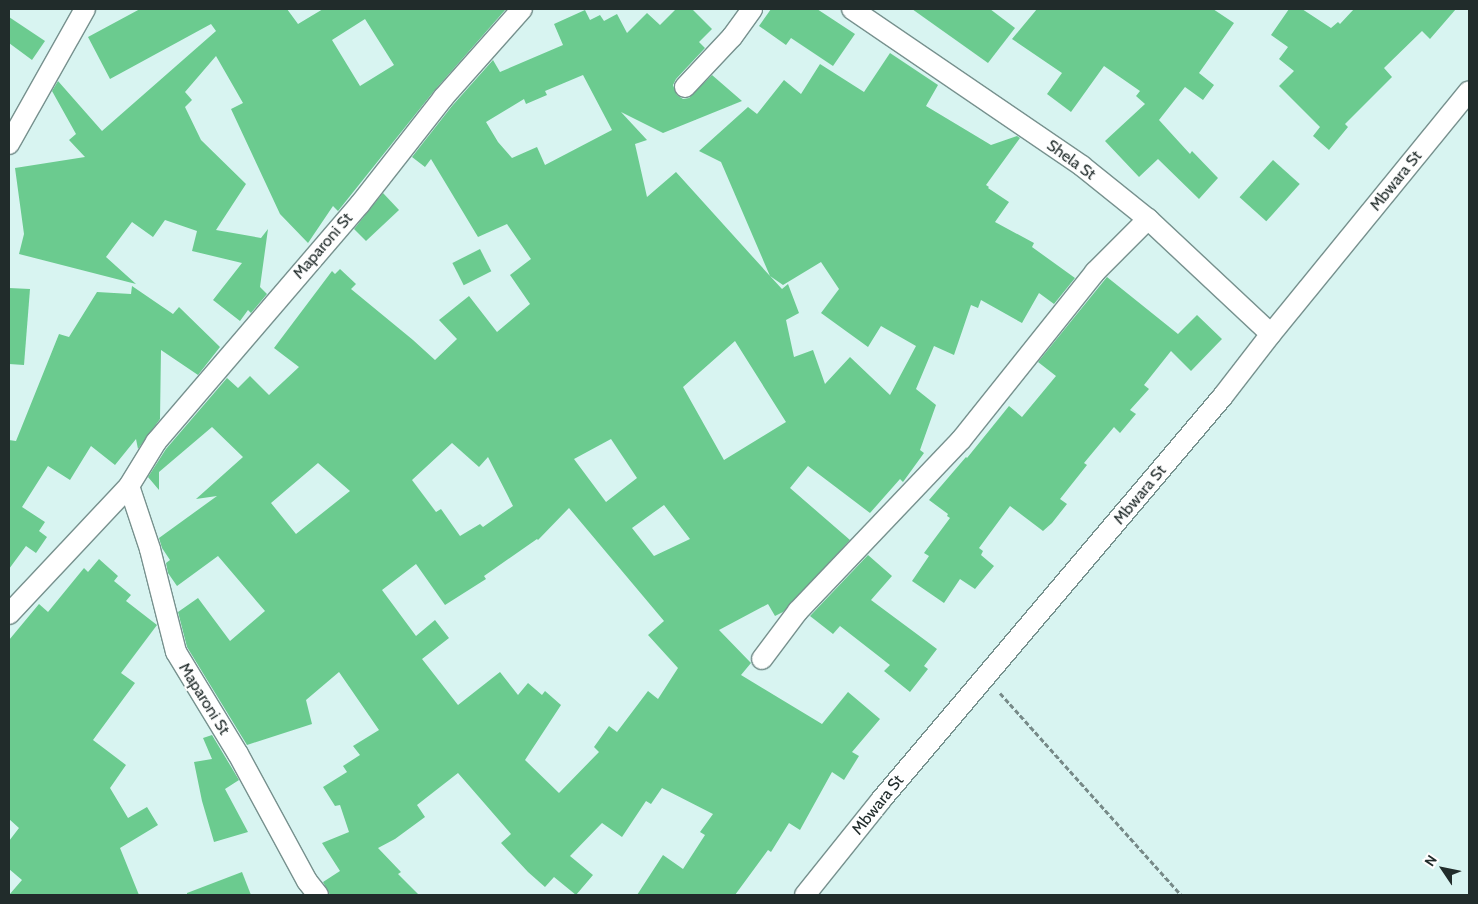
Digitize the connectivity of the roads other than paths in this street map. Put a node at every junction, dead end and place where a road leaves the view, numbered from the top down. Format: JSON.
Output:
{"nodes":[{"id":1,"x":85,"y":9,"type":"edge"},
{"id":2,"x":522,"y":9,"type":"edge"},
{"id":3,"x":752,"y":9,"type":"edge"},
{"id":4,"x":852,"y":9,"type":"edge"},
{"id":5,"x":685,"y":87,"type":"dead end"},
{"id":6,"x":1469,"y":91,"type":"edge"},
{"id":7,"x":9,"y":144,"type":"edge"},
{"id":8,"x":1148,"y":219,"type":"junction"},
{"id":9,"x":1271,"y":334,"type":"junction"},
{"id":10,"x":129,"y":486,"type":"junction"},
{"id":11,"x":9,"y":614,"type":"edge"},
{"id":12,"x":762,"y":659,"type":"dead end"},
{"id":13,"x":318,"y":895,"type":"edge"},
{"id":14,"x":805,"y":895,"type":"edge"}],
"edges":[{"from":1,"to":7,"type":"street"},
{"from":2,"to":10,"type":"street","name":"Maparoni St"},
{"from":3,"to":5,"type":"street"},
{"from":4,"to":8,"type":"street","name":"Shela St"},
{"from":6,"to":9,"type":"street","name":"Mbwara St"},
{"from":8,"to":9,"type":"street","name":"Shela St"},
{"from":8,"to":12,"type":"street"},
{"from":9,"to":14,"type":"street","name":"Mbwara St"},
{"from":10,"to":11,"type":"street","name":"Maparoni St"},
{"from":10,"to":13,"type":"street","name":"Maparoni St"}]}
